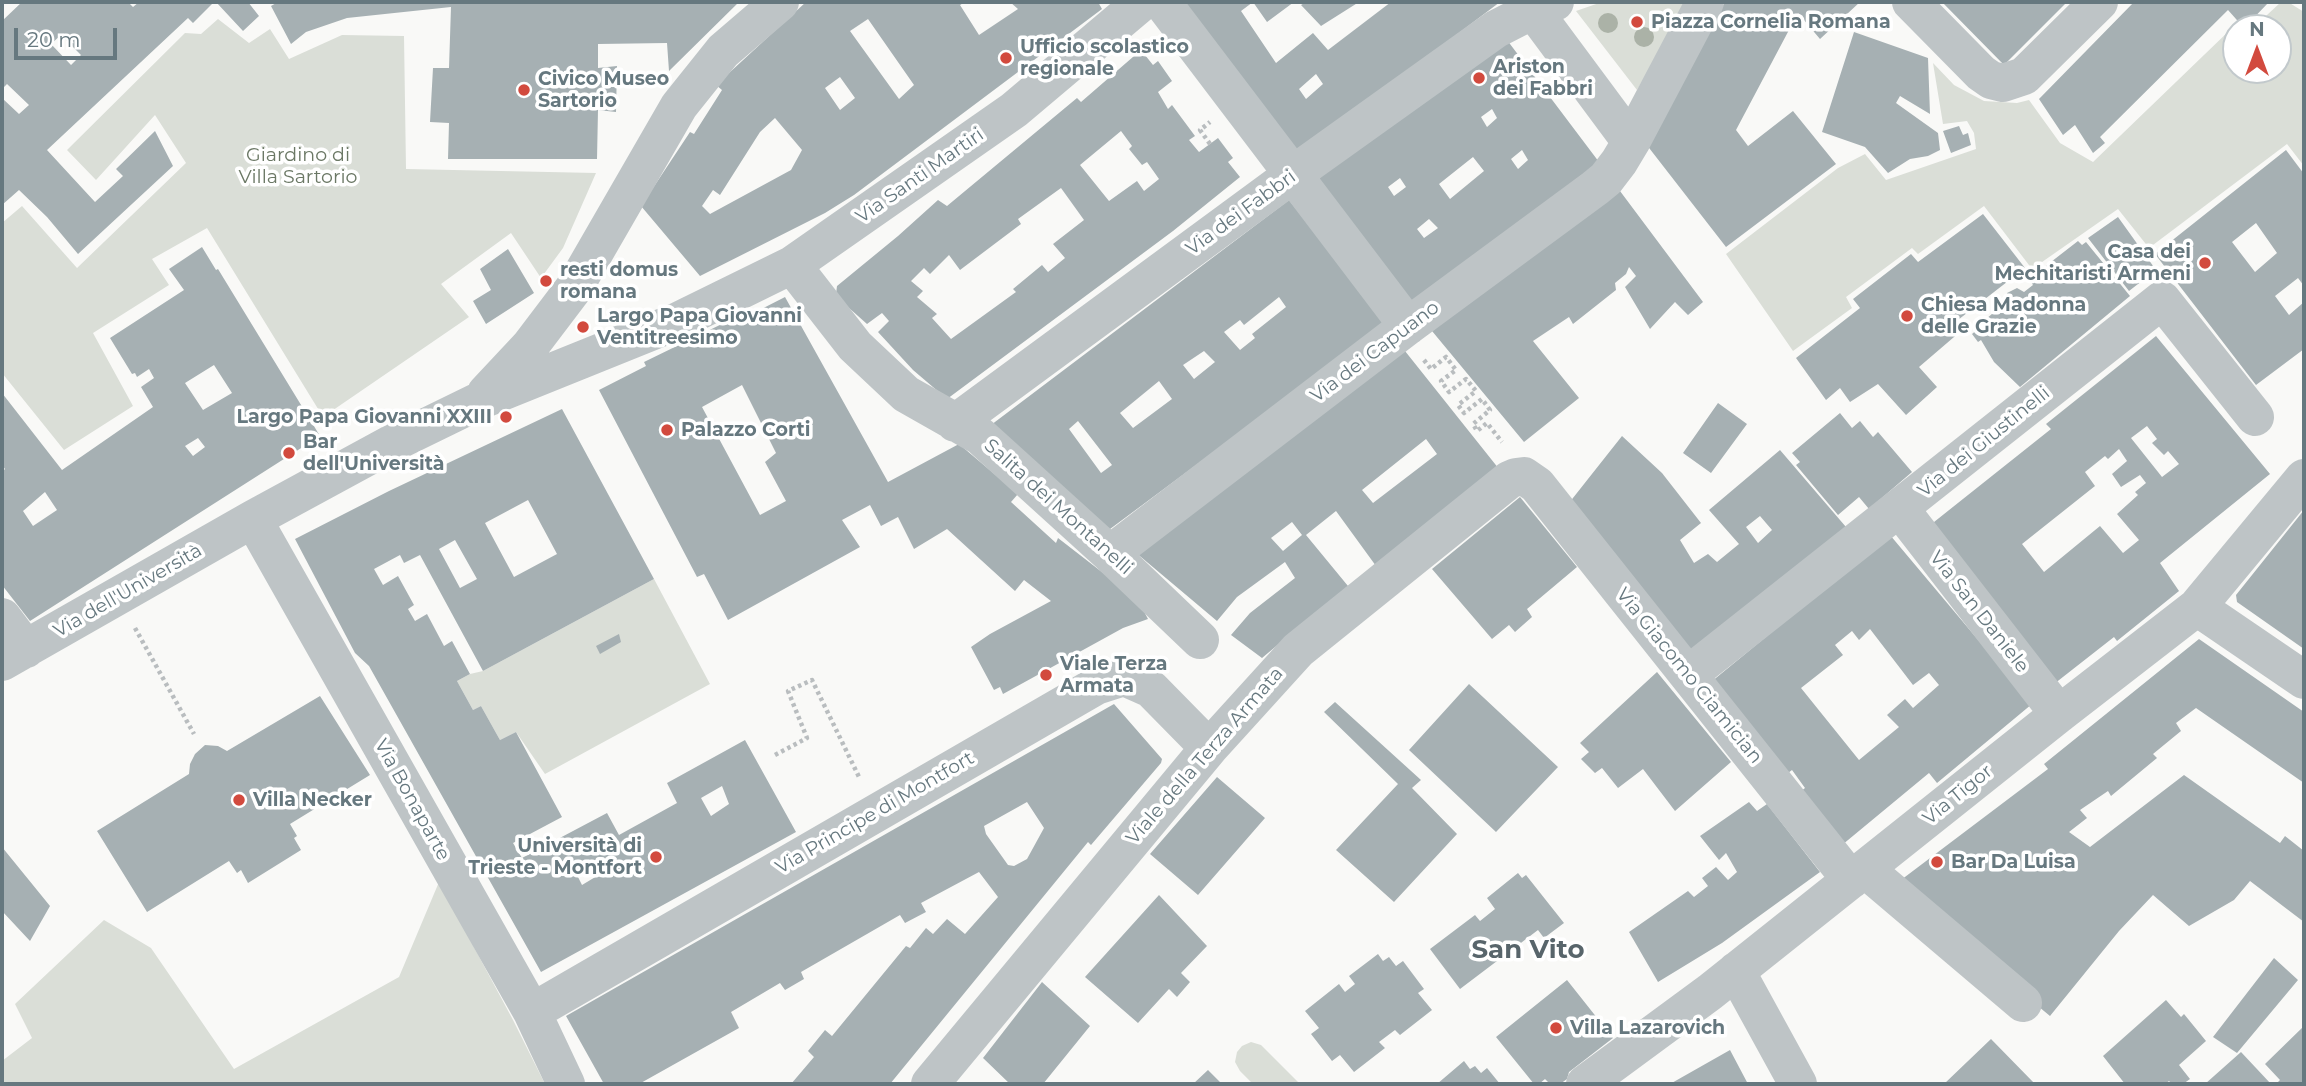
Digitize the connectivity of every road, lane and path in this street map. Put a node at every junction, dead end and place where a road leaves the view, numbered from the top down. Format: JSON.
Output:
{"nodes":[{"id":1,"x":780,"y":2,"type":"edge"},
{"id":2,"x":1705,"y":2,"type":"edge"},
{"id":3,"x":1911,"y":2,"type":"edge"},
{"id":4,"x":2099,"y":2,"type":"edge"},
{"id":5,"x":1138,"y":5,"type":"edge"},
{"id":6,"x":1545,"y":6,"type":"edge"},
{"id":7,"x":1631,"y":142,"type":"junction"},
{"id":8,"x":1293,"y":175,"type":"junction"},
{"id":9,"x":793,"y":265,"type":"junction"},
{"id":10,"x":1419,"y":339,"type":"junction"},
{"id":11,"x":477,"y":402,"type":"junction"},
{"id":12,"x":2255,"y":417,"type":"dead end"},
{"id":13,"x":955,"y":423,"type":"junction"},
{"id":14,"x":1516,"y":463,"type":"junction"},
{"id":15,"x":2304,"y":478,"type":"edge"},
{"id":16,"x":1900,"y":509,"type":"junction"},
{"id":17,"x":253,"y":519,"type":"junction"},
{"id":18,"x":1110,"y":554,"type":"junction"},
{"id":19,"x":2197,"y":607,"type":"junction"},
{"id":20,"x":2,"y":617,"type":"edge"},
{"id":21,"x":130,"y":621,"type":"dead end"},
{"id":22,"x":1200,"y":640,"type":"dead end"},
{"id":23,"x":14,"y":655,"type":"edge"},
{"id":24,"x":1688,"y":675,"type":"junction"},
{"id":25,"x":2304,"y":680,"type":"edge"},
{"id":26,"x":2059,"y":714,"type":"junction"},
{"id":27,"x":194,"y":734,"type":"dead end"},
{"id":28,"x":1209,"y":748,"type":"junction"},
{"id":29,"x":775,"y":755,"type":"dead end"},
{"id":30,"x":863,"y":786,"type":"dead end"},
{"id":31,"x":1858,"y":875,"type":"junction"},
{"id":32,"x":1736,"y":971,"type":"junction"},
{"id":33,"x":2023,"y":1003,"type":"dead end"},
{"id":34,"x":532,"y":1012,"type":"junction"},
{"id":35,"x":566,"y":1084,"type":"edge"},
{"id":36,"x":930,"y":1084,"type":"edge"},
{"id":37,"x":1585,"y":1084,"type":"edge"},
{"id":38,"x":1798,"y":1084,"type":"edge"}],
"edges":[{"from":1,"to":11,"type":"street"},
{"from":2,"to":7,"type":"street"},
{"from":3,"to":4,"type":"street"},
{"from":5,"to":8,"type":"street"},
{"from":5,"to":9,"type":"street","name":"Via Santi Martiri"},
{"from":6,"to":7,"type":"street"},
{"from":6,"to":8,"type":"street","name":"Via dei Fabbri"},
{"from":7,"to":10,"type":"street","name":"Via dei Capuano"},
{"from":8,"to":10,"type":"street"},
{"from":8,"to":13,"type":"street","name":"Via dei Fabbri"},
{"from":9,"to":11,"type":"street","name":"Via Santi Martiri"},
{"from":9,"to":13,"type":"street","name":"Salita dei Montanelli"},
{"from":10,"to":14,"type":"path"},
{"from":10,"to":18,"type":"street","name":"Via dei Capuano"},
{"from":11,"to":17,"type":"street"},
{"from":12,"to":16,"type":"street","name":"Via dei Giustinelli"},
{"from":13,"to":18,"type":"street","name":"Salita dei Montanelli"},
{"from":14,"to":24,"type":"street","name":"Via Giacomo Ciamician"},
{"from":14,"to":28,"type":"street","name":"Viale della Terza Armata"},
{"from":15,"to":19,"type":"street","name":"Via Tigor"},
{"from":16,"to":24,"type":"street","name":"Via dei Giustinelli"},
{"from":16,"to":26,"type":"street","name":"Via San Daniele"},
{"from":17,"to":23,"type":"street","name":"Via dell'Università"},
{"from":17,"to":34,"type":"street","name":"Via Bonaparte"},
{"from":18,"to":22,"type":"street","name":"Salita dei Montanelli"},
{"from":19,"to":25,"type":"street"},
{"from":19,"to":26,"type":"street","name":"Via Tigor"},
{"from":20,"to":23,"type":"street"},
{"from":21,"to":27,"type":"path"},
{"from":24,"to":31,"type":"street","name":"Via Giacomo Ciamician"},
{"from":26,"to":31,"type":"street","name":"Via Tigor"},
{"from":28,"to":34,"type":"street","name":"Via Principe di Montfort"},
{"from":28,"to":36,"type":"street","name":"Viale della Terza Armata"},
{"from":29,"to":30,"type":"path"},
{"from":31,"to":32,"type":"street","name":"Via Tigor"},
{"from":31,"to":33,"type":"street","name":"Via Giacomo Ciamician"},
{"from":32,"to":37,"type":"street","name":"Via Tigor"},
{"from":32,"to":38,"type":"street"},
{"from":34,"to":35,"type":"street","name":"Via Bonaparte"}]}
